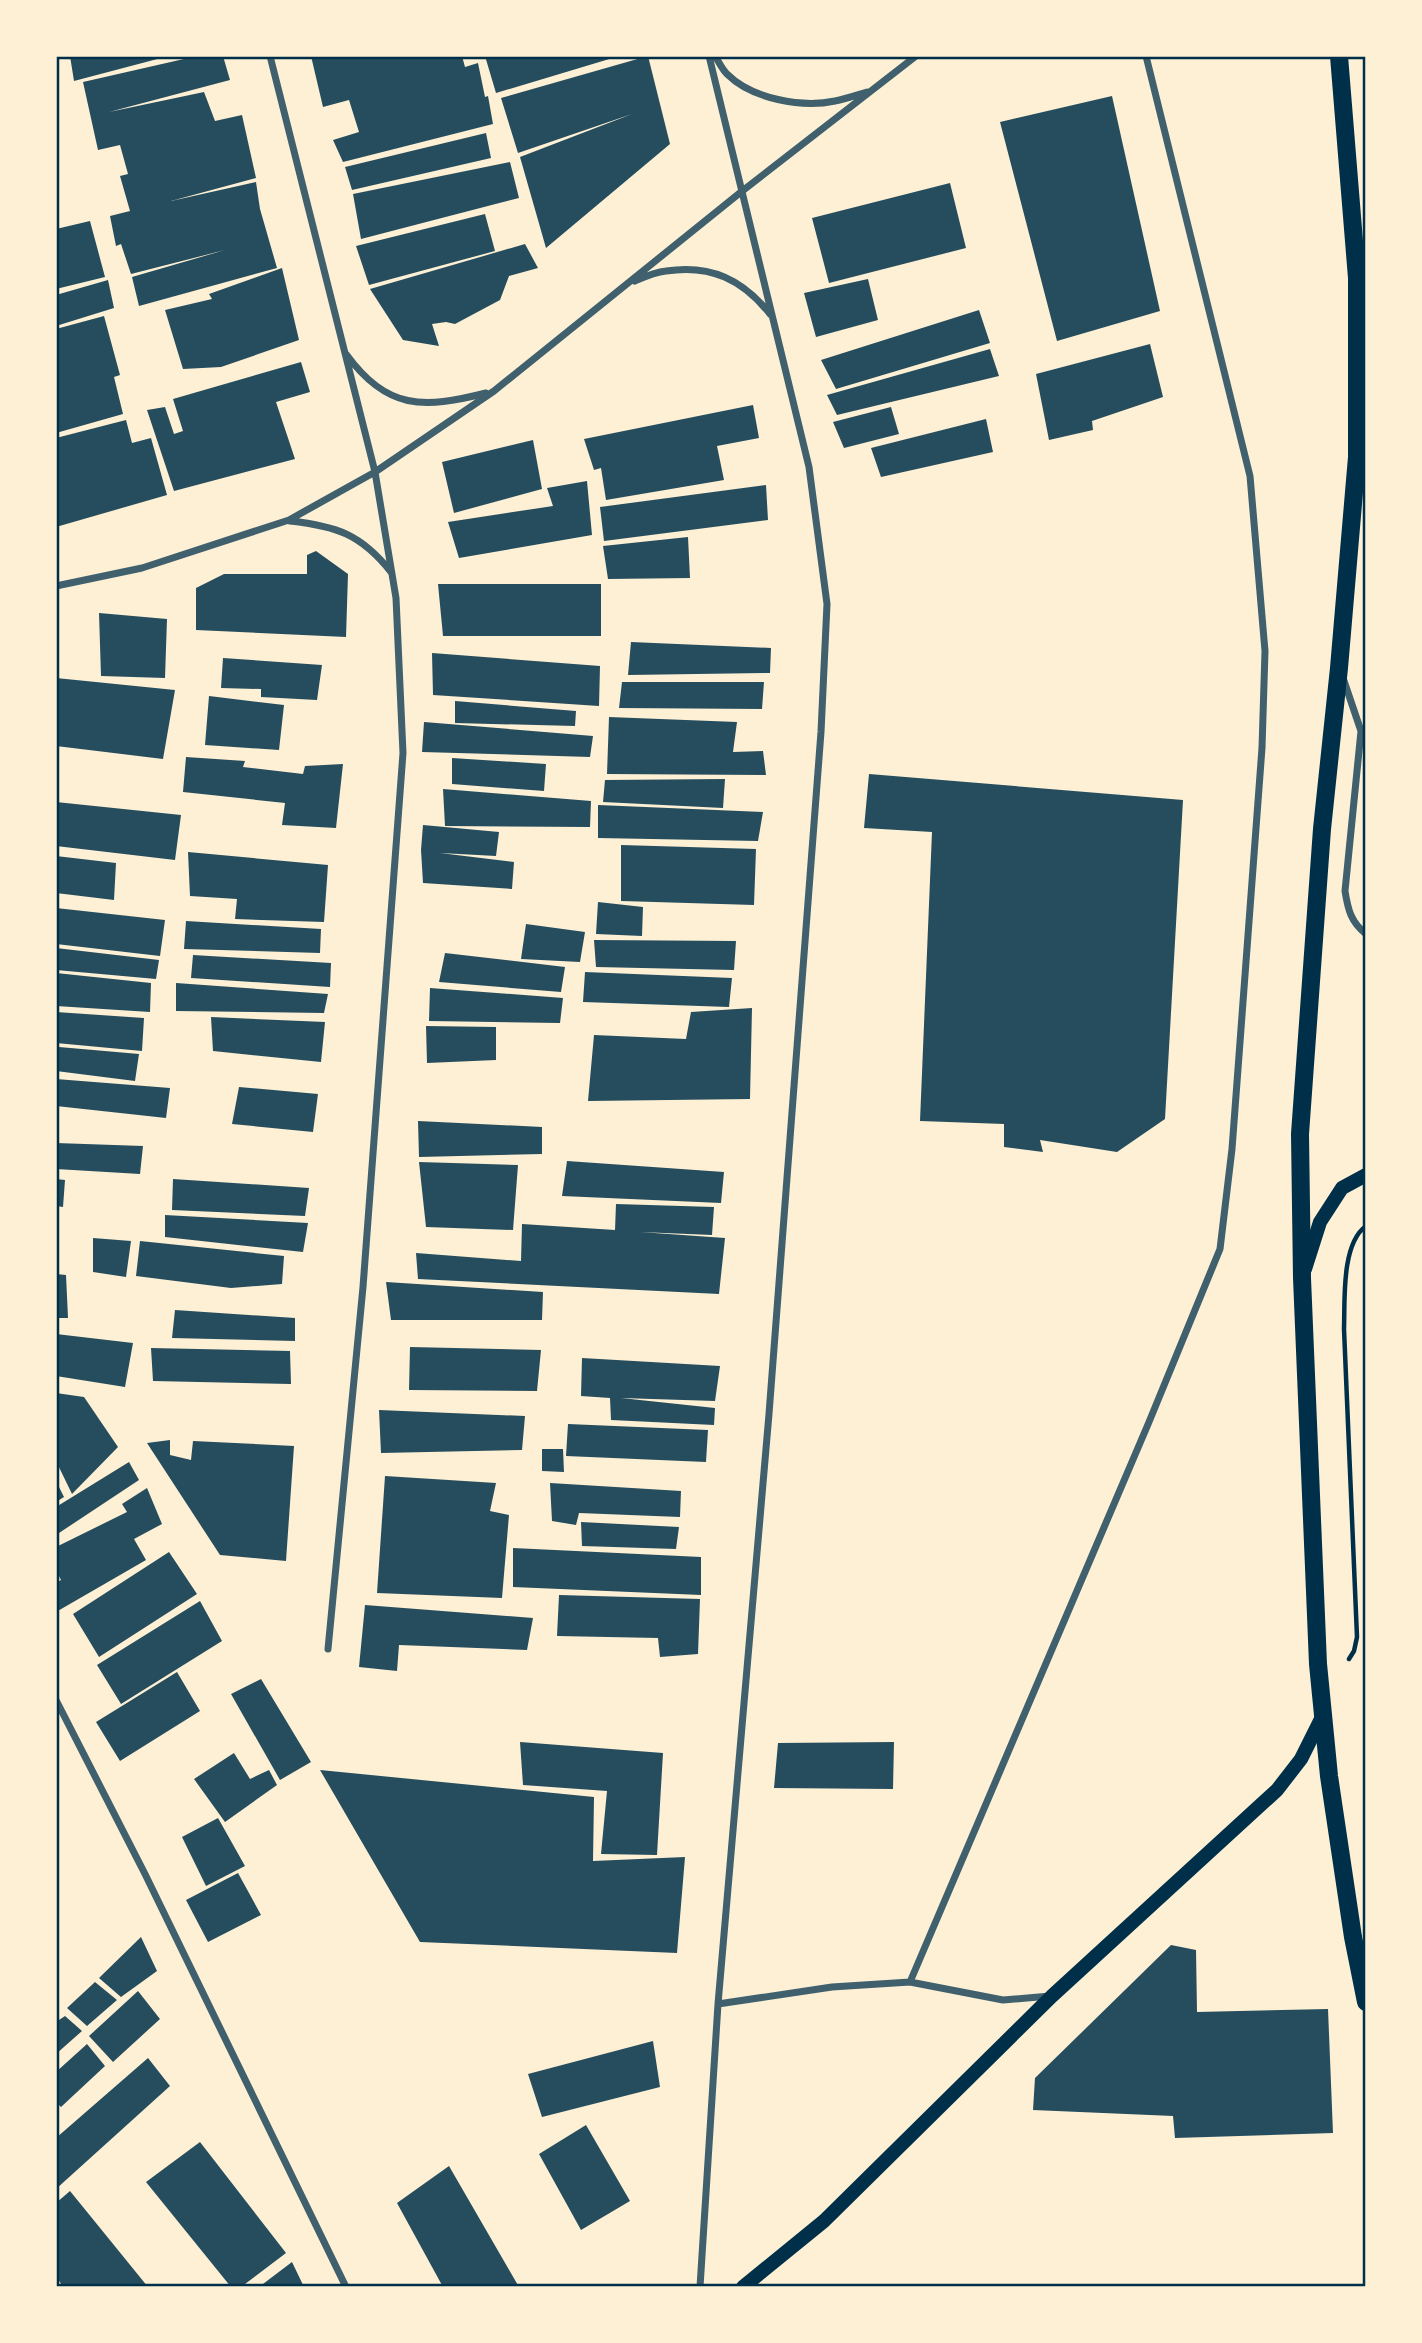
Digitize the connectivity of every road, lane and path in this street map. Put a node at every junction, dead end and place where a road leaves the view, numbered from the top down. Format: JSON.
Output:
{"nodes":[{"id":1,"x":271,"y":56,"type":"edge"},
{"id":2,"x":709,"y":56,"type":"edge"},
{"id":3,"x":715,"y":56,"type":"edge"},
{"id":4,"x":916,"y":56,"type":"edge"},
{"id":5,"x":1146,"y":56,"type":"edge"},
{"id":6,"x":1339,"y":56,"type":"edge"},
{"id":7,"x":871,"y":91,"type":"junction"},
{"id":8,"x":741,"y":192,"type":"junction"},
{"id":9,"x":628,"y":283,"type":"junction"},
{"id":10,"x":773,"y":317,"type":"junction"},
{"id":11,"x":344,"y":352,"type":"junction"},
{"id":12,"x":494,"y":391,"type":"junction"},
{"id":13,"x":375,"y":472,"type":"junction"},
{"id":14,"x":289,"y":520,"type":"junction"},
{"id":15,"x":392,"y":573,"type":"junction"},
{"id":16,"x":56,"y":586,"type":"edge"},
{"id":17,"x":1339,"y":668,"type":"junction"},
{"id":18,"x":1366,"y":934,"type":"edge"},
{"id":19,"x":1366,"y":1175,"type":"edge"},
{"id":20,"x":1366,"y":1226,"type":"edge"},
{"id":21,"x":1303,"y":1278,"type":"junction"},
{"id":22,"x":328,"y":1649,"type":"dead end"},
{"id":23,"x":1318,"y":1664,"type":"junction"},
{"id":24,"x":56,"y":1700,"type":"edge"},
{"id":25,"x":1323,"y":1715,"type":"junction"},
{"id":26,"x":910,"y":1982,"type":"junction"},
{"id":27,"x":1052,"y":1996,"type":"junction"},
{"id":28,"x":1366,"y":2003,"type":"edge"},
{"id":29,"x":718,"y":2004,"type":"junction"},
{"id":30,"x":346,"y":2287,"type":"edge"},
{"id":31,"x":700,"y":2287,"type":"edge"},
{"id":32,"x":743,"y":2287,"type":"edge"}],
"edges":[{"from":1,"to":11,"type":"street"},
{"from":2,"to":8,"type":"street"},
{"from":3,"to":7,"type":"street"},
{"from":4,"to":7,"type":"street"},
{"from":5,"to":26,"type":"street"},
{"from":6,"to":17,"type":"main road"},
{"from":7,"to":8,"type":"street"},
{"from":8,"to":9,"type":"street"},
{"from":8,"to":10,"type":"street"},
{"from":9,"to":10,"type":"street"},
{"from":9,"to":12,"type":"street"},
{"from":10,"to":29,"type":"street"},
{"from":11,"to":12,"type":"street"},
{"from":11,"to":13,"type":"street"},
{"from":12,"to":13,"type":"street"},
{"from":13,"to":14,"type":"street"},
{"from":13,"to":15,"type":"street"},
{"from":14,"to":15,"type":"street"},
{"from":14,"to":16,"type":"street"},
{"from":15,"to":22,"type":"street"},
{"from":17,"to":18,"type":"street"},
{"from":17,"to":21,"type":"main road"},
{"from":19,"to":21,"type":"main road"},
{"from":20,"to":23,"type":"path"},
{"from":21,"to":23,"type":"main road"},
{"from":23,"to":25,"type":"main road"},
{"from":24,"to":30,"type":"street"},
{"from":25,"to":27,"type":"main road"},
{"from":25,"to":28,"type":"main road"},
{"from":26,"to":27,"type":"street"},
{"from":26,"to":29,"type":"street"},
{"from":27,"to":32,"type":"main road"},
{"from":29,"to":31,"type":"street"}]}
